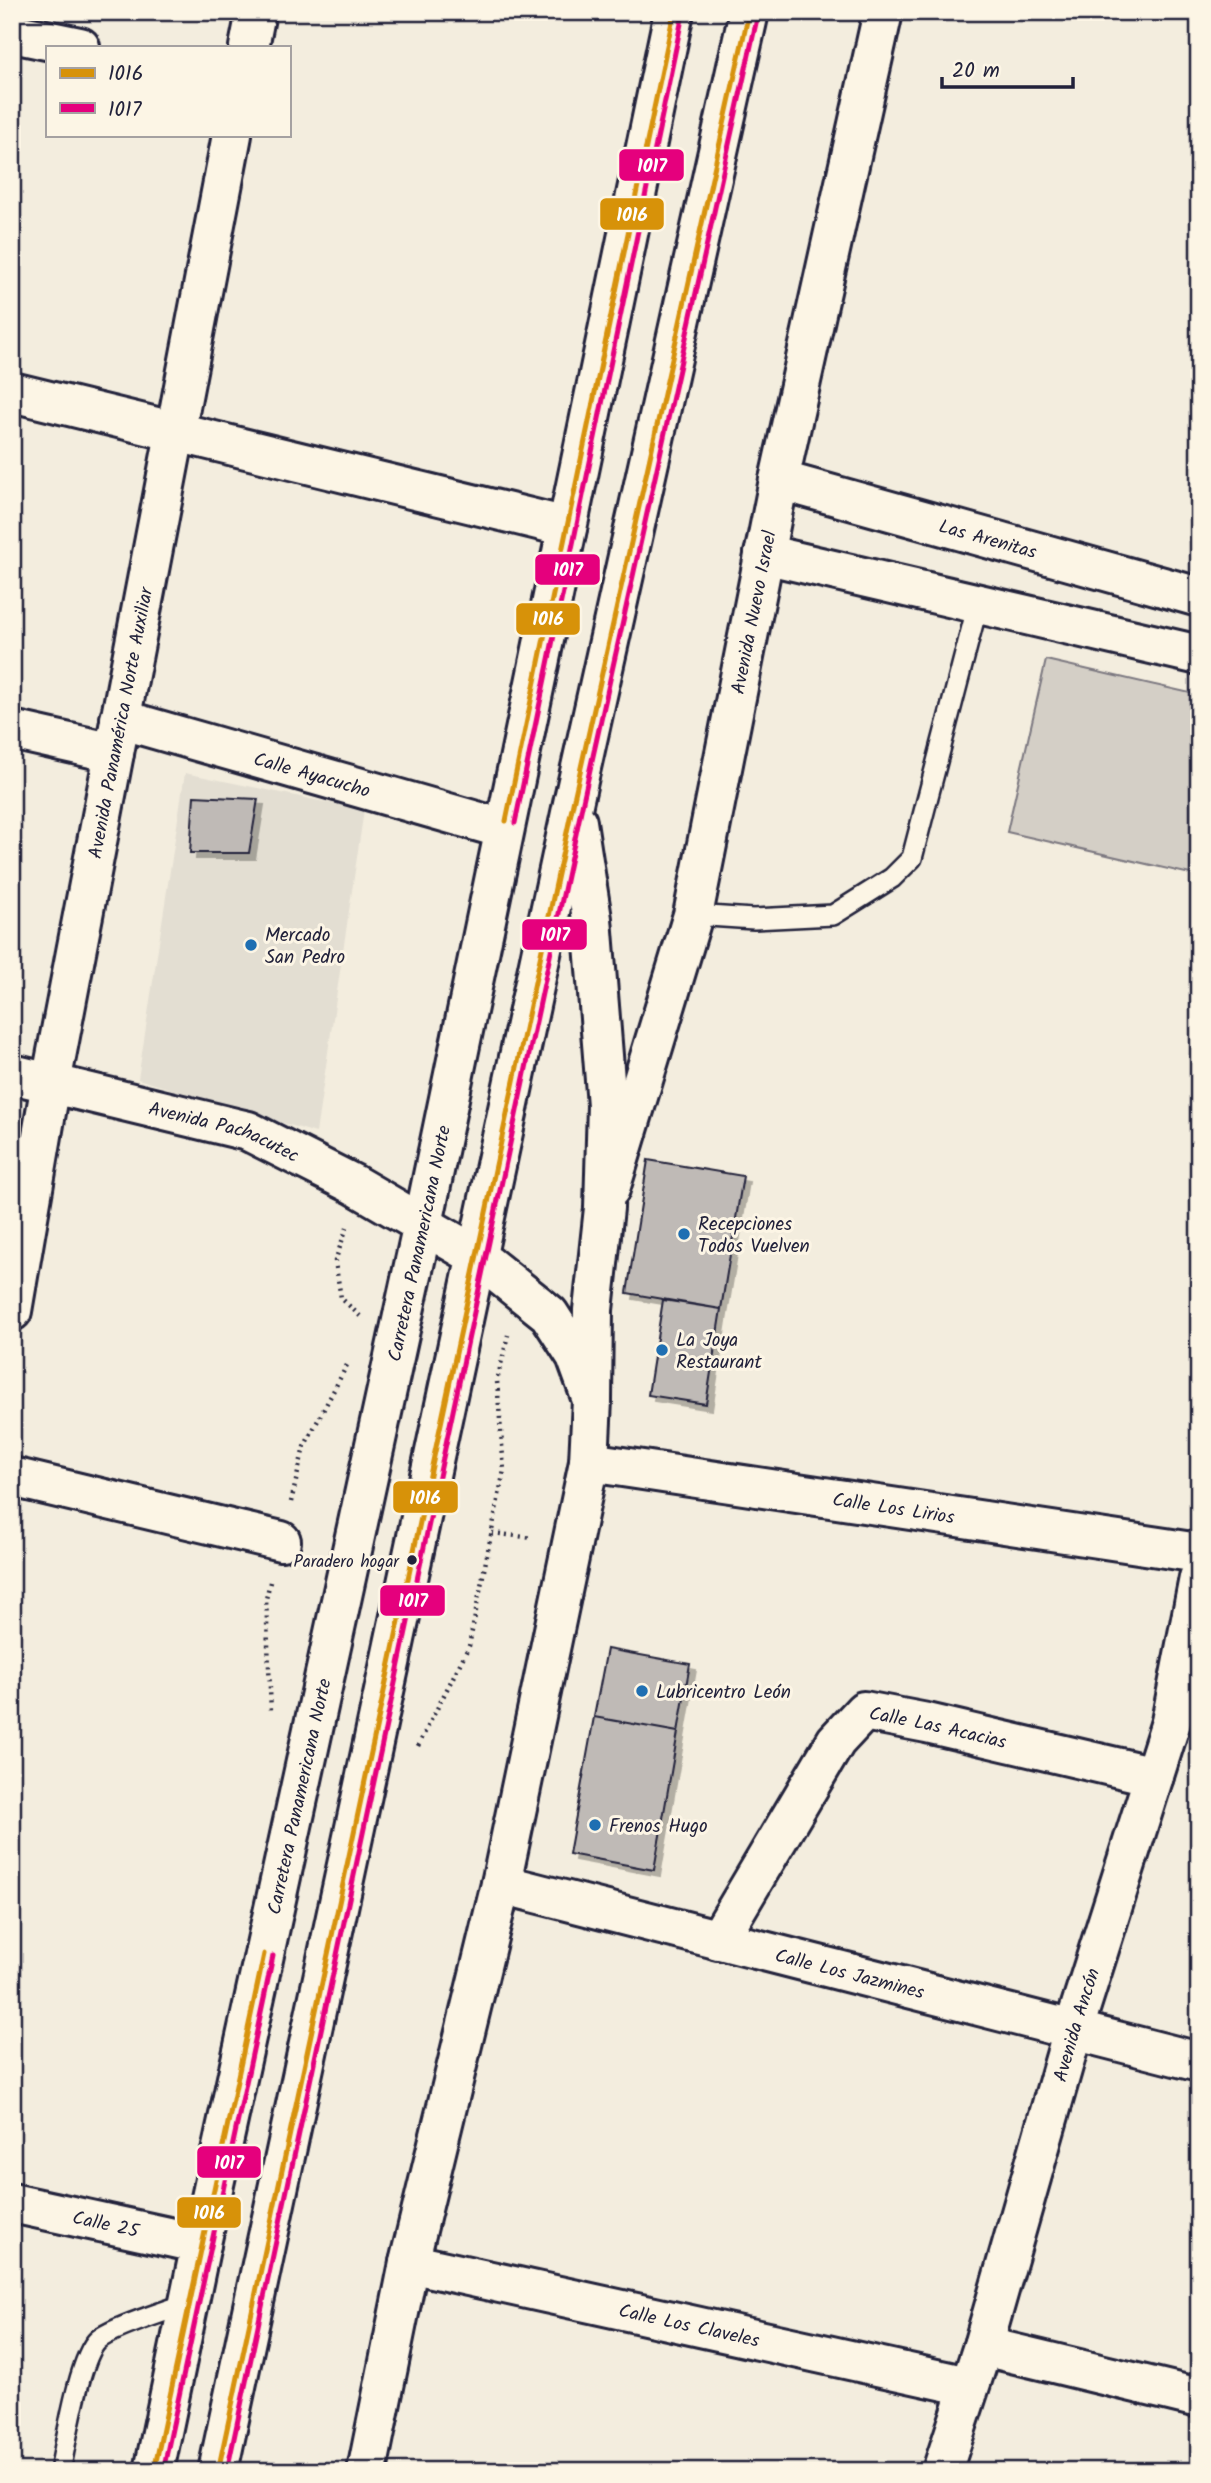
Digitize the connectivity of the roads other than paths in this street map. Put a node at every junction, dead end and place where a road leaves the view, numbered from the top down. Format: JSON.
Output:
{"nodes":[{"id":1,"x":256,"y":12,"type":"edge"},
{"id":2,"x":674,"y":12,"type":"edge"},
{"id":3,"x":749,"y":12,"type":"edge"},
{"id":4,"x":883,"y":12,"type":"edge"},
{"id":5,"x":12,"y":33,"type":"edge"},
{"id":6,"x":75,"y":46,"type":"edge"},
{"id":7,"x":249,"y":46,"type":"edge"},
{"id":8,"x":232,"y":136,"type":"edge"},
{"id":9,"x":12,"y":392,"type":"edge"},
{"id":10,"x":176,"y":430,"type":"junction"},
{"id":11,"x":779,"y":480,"type":"junction"},
{"id":12,"x":567,"y":527,"type":"junction"},
{"id":13,"x":764,"y":554,"type":"junction"},
{"id":14,"x":1199,"y":597,"type":"edge"},
{"id":15,"x":978,"y":604,"type":"junction"},
{"id":16,"x":1199,"y":655,"type":"edge"},
{"id":17,"x":12,"y":730,"type":"edge"},
{"id":18,"x":117,"y":736,"type":"junction"},
{"id":19,"x":574,"y":799,"type":"junction"},
{"id":20,"x":504,"y":829,"type":"junction"},
{"id":21,"x":693,"y":915,"type":"junction"},
{"id":22,"x":12,"y":1074,"type":"edge"},
{"id":23,"x":51,"y":1083,"type":"junction"},
{"id":24,"x":604,"y":1208,"type":"junction"},
{"id":25,"x":423,"y":1224,"type":"junction"},
{"id":26,"x":475,"y":1255,"type":"junction"},
{"id":27,"x":12,"y":1311,"type":"edge"},
{"id":28,"x":592,"y":1400,"type":"junction"},
{"id":29,"x":589,"y":1462,"type":"junction"},
{"id":30,"x":12,"y":1476,"type":"edge"},
{"id":31,"x":281,"y":1541,"type":"dead end"},
{"id":32,"x":1199,"y":1553,"type":"edge"},
{"id":33,"x":1199,"y":1578,"type":"edge"},
{"id":34,"x":1185,"y":1725,"type":"edge"},
{"id":35,"x":1154,"y":1776,"type":"junction"},
{"id":36,"x":500,"y":1884,"type":"junction"},
{"id":37,"x":718,"y":1940,"type":"junction"},
{"id":38,"x":1073,"y":2031,"type":"junction"},
{"id":39,"x":1199,"y":2062,"type":"edge"},
{"id":40,"x":12,"y":2203,"type":"edge"},
{"id":41,"x":201,"y":2244,"type":"junction"},
{"id":42,"x":409,"y":2263,"type":"junction"},
{"id":43,"x":189,"y":2303,"type":"junction"},
{"id":44,"x":983,"y":2346,"type":"junction"},
{"id":45,"x":968,"y":2386,"type":"junction"},
{"id":46,"x":1199,"y":2398,"type":"edge"},
{"id":47,"x":60,"y":2471,"type":"edge"},
{"id":48,"x":154,"y":2471,"type":"edge"},
{"id":49,"x":218,"y":2471,"type":"edge"},
{"id":50,"x":368,"y":2471,"type":"edge"},
{"id":51,"x":942,"y":2471,"type":"edge"}],
"edges":[{"from":1,"to":7,"type":"main road"},
{"from":2,"to":12,"type":"main road","name":"Carretera Panamericana Norte"},
{"from":3,"to":19,"type":"main road"},
{"from":4,"to":11,"type":"main road","name":"Avenida Nuevo Israel"},
{"from":5,"to":6,"type":"main road"},
{"from":8,"to":10,"type":"main road","name":"Avenida Panamérica Norte Auxiliar"},
{"from":9,"to":10,"type":"main road"},
{"from":10,"to":12,"type":"main road"},
{"from":10,"to":18,"type":"main road","name":"Avenida Panamérica Norte Auxiliar"},
{"from":11,"to":13,"type":"main road","name":"Avenida Nuevo Israel"},
{"from":11,"to":14,"type":"main road","name":"Las Arenitas"},
{"from":12,"to":20,"type":"main road","name":"Carretera Panamericana Norte"},
{"from":13,"to":15,"type":"main road"},
{"from":13,"to":21,"type":"main road","name":"Avenida Nuevo Israel"},
{"from":15,"to":16,"type":"main road"},
{"from":15,"to":21,"type":"lane"},
{"from":17,"to":18,"type":"main road","name":"Calle Ayacucho"},
{"from":18,"to":20,"type":"main road","name":"Calle Ayacucho"},
{"from":18,"to":23,"type":"main road","name":"Avenida Panamérica Norte Auxiliar"},
{"from":19,"to":24,"type":"main road"},
{"from":19,"to":26,"type":"main road"},
{"from":20,"to":25,"type":"main road","name":"Carretera Panamericana Norte"},
{"from":21,"to":24,"type":"main road","name":"Avenida Nuevo Israel"},
{"from":22,"to":23,"type":"main road","name":"Avenida Pachacutec"},
{"from":23,"to":25,"type":"main road","name":"Avenida Pachacutec"},
{"from":23,"to":27,"type":"main road","name":"Avenida Panamérica Norte Auxiliar"},
{"from":24,"to":28,"type":"main road"},
{"from":25,"to":26,"type":"main road","name":"Avenida Pachacutec"},
{"from":25,"to":41,"type":"main road","name":"Carretera Panamericana Norte"},
{"from":26,"to":28,"type":"main road","name":"Avenida Pachacutec"},
{"from":26,"to":49,"type":"main road"},
{"from":28,"to":29,"type":"main road"},
{"from":29,"to":32,"type":"main road","name":"Calle Los Lirios"},
{"from":29,"to":36,"type":"main road"},
{"from":30,"to":31,"type":"main road"},
{"from":33,"to":34,"type":"main road","name":"Avenida Ancón"},
{"from":34,"to":35,"type":"main road","name":"Avenida Ancón"},
{"from":35,"to":37,"type":"main road","name":"Calle Las Acacias"},
{"from":35,"to":38,"type":"main road","name":"Avenida Ancón"},
{"from":36,"to":37,"type":"main road","name":"Calle Los Jazmines"},
{"from":36,"to":42,"type":"main road"},
{"from":37,"to":38,"type":"main road","name":"Calle Los Jazmines"},
{"from":38,"to":39,"type":"main road","name":"Calle Los Jazmines"},
{"from":38,"to":44,"type":"main road","name":"Avenida Ancón"},
{"from":40,"to":41,"type":"main road","name":"Calle 25"},
{"from":41,"to":43,"type":"main road","name":"Carretera Panamericana Norte"},
{"from":42,"to":45,"type":"main road","name":"Calle Los Claveles"},
{"from":42,"to":50,"type":"main road"},
{"from":43,"to":47,"type":"lane"},
{"from":43,"to":48,"type":"main road","name":"Carretera Panamericana Norte"},
{"from":44,"to":45,"type":"main road","name":"Avenida Ancón"},
{"from":44,"to":46,"type":"main road"},
{"from":45,"to":51,"type":"main road","name":"Avenida Ancón"}]}
